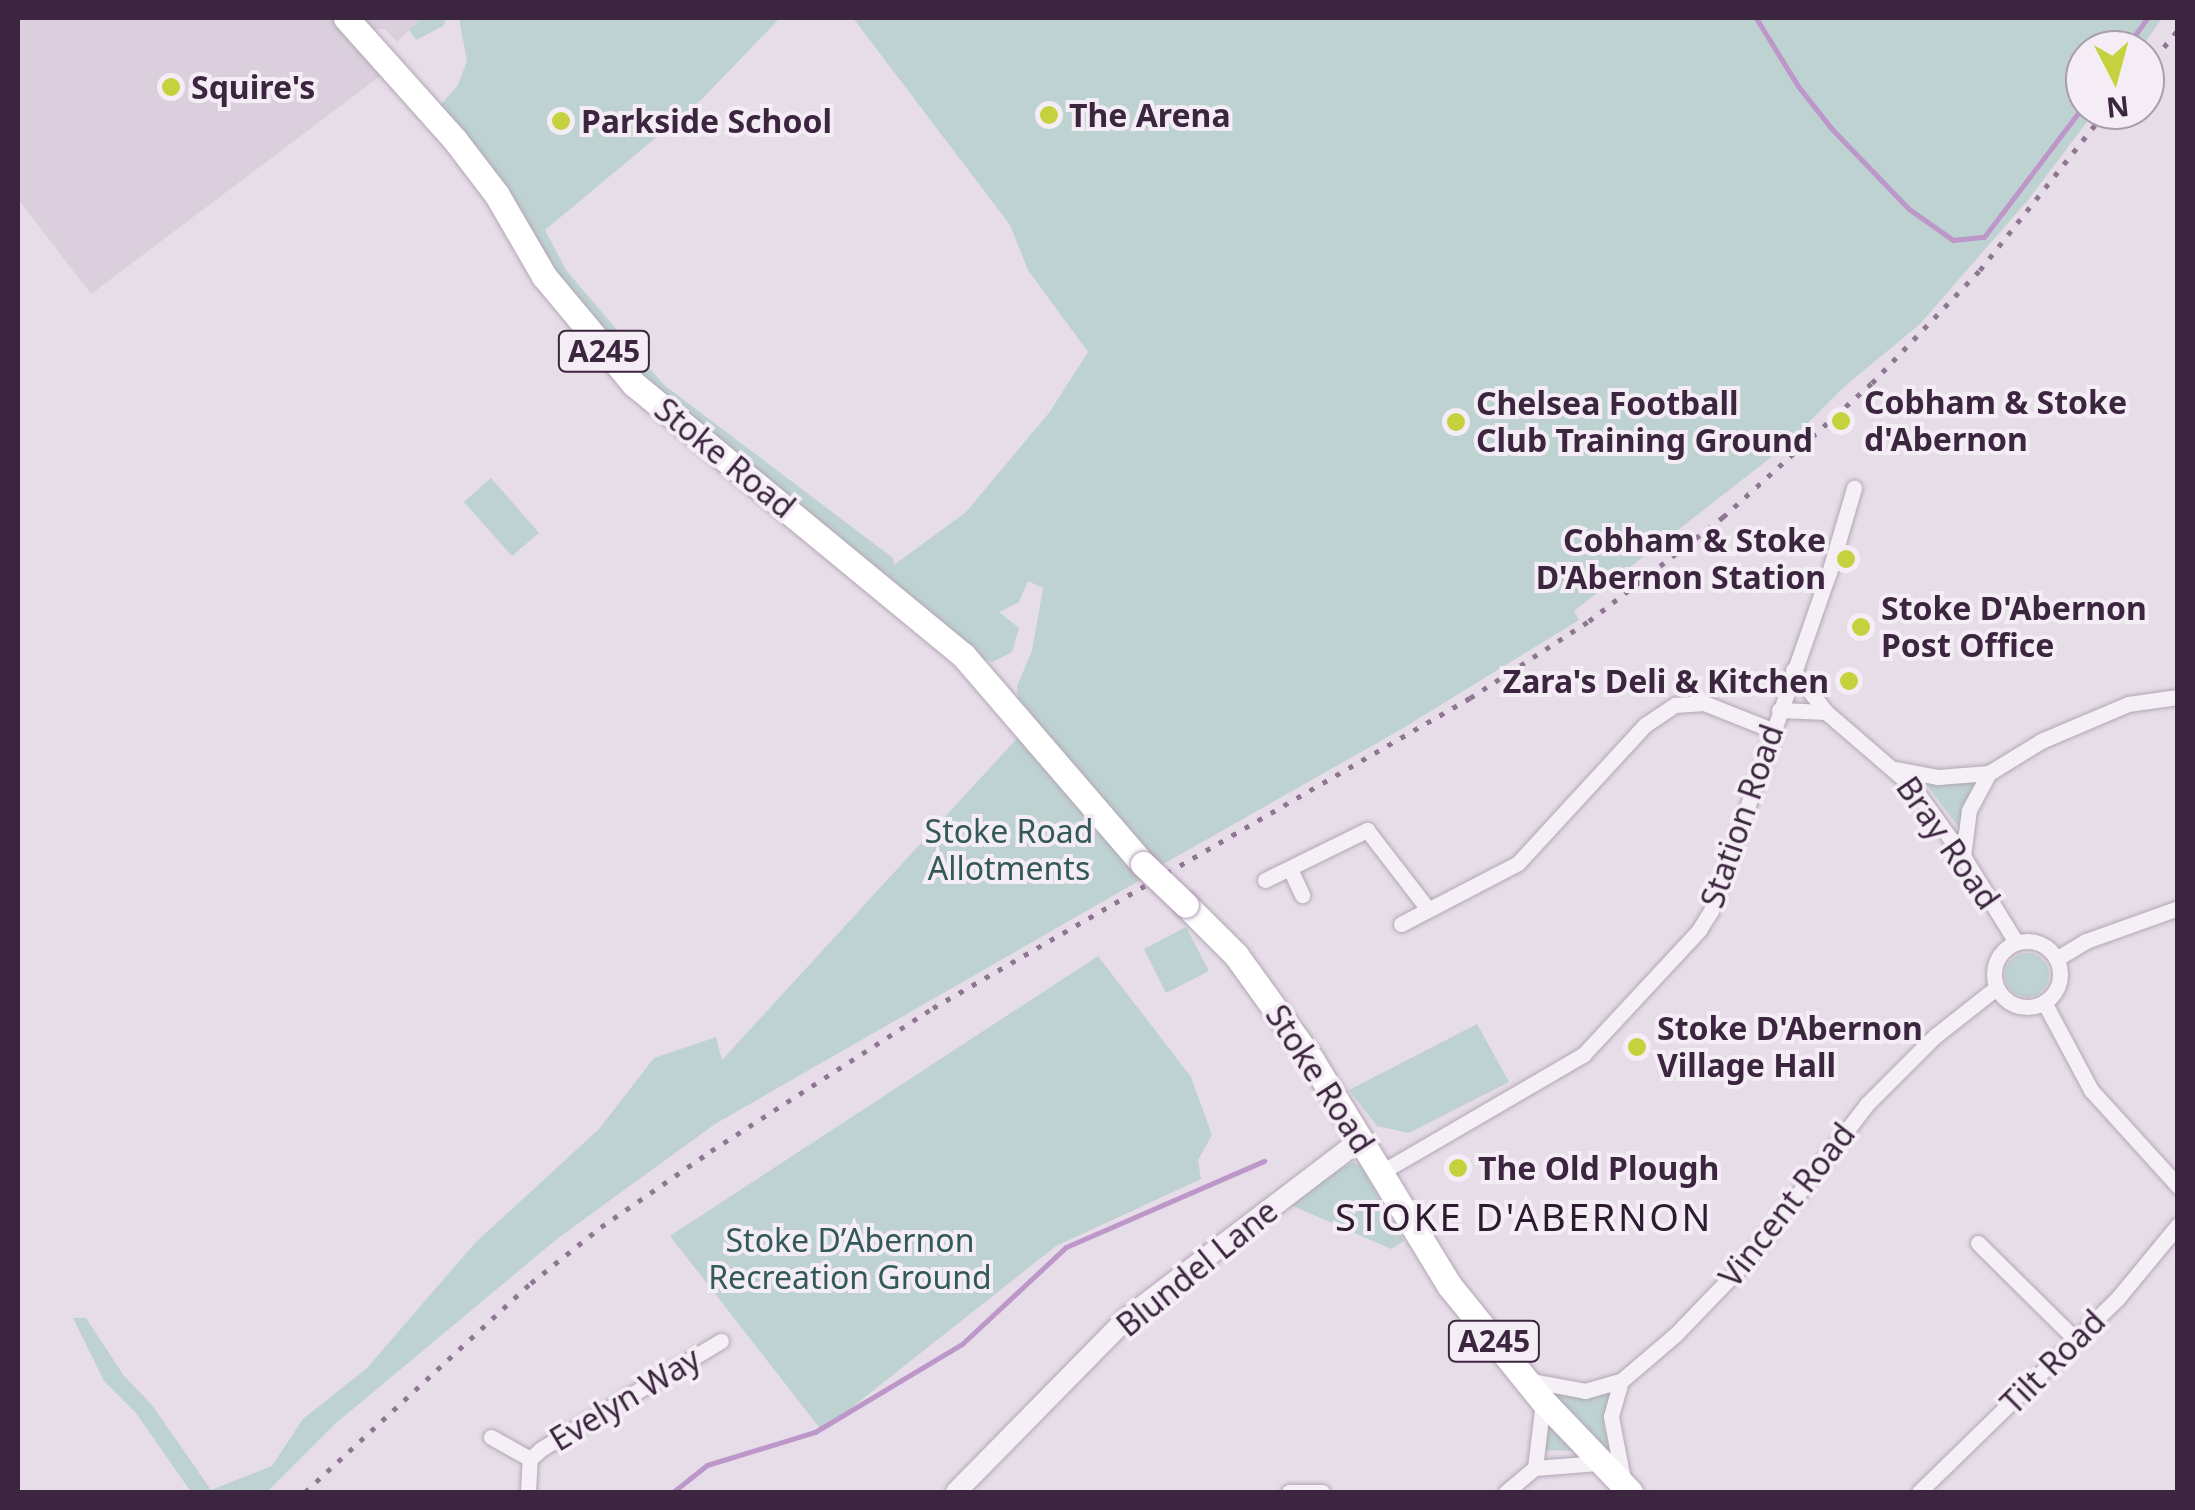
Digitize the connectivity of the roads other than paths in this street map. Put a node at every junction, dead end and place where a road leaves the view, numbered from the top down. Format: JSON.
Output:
{"nodes":[{"id":1,"x":346,"y":18,"type":"edge"},
{"id":2,"x":1854,"y":488,"type":"dead end"},
{"id":3,"x":1792,"y":670,"type":"junction"},
{"id":4,"x":2178,"y":697,"type":"edge"},
{"id":5,"x":1779,"y":710,"type":"junction"},
{"id":6,"x":1826,"y":712,"type":"junction"},
{"id":7,"x":1772,"y":730,"type":"junction"},
{"id":8,"x":1896,"y":769,"type":"junction"},
{"id":9,"x":1989,"y":772,"type":"junction"},
{"id":10,"x":1963,"y":856,"type":"junction"},
{"id":11,"x":1290,"y":869,"type":"junction"},
{"id":12,"x":1265,"y":880,"type":"dead end"},
{"id":13,"x":1302,"y":896,"type":"dead end"},
{"id":14,"x":1428,"y":908,"type":"junction"},
{"id":15,"x":2178,"y":908,"type":"edge"},
{"id":16,"x":1401,"y":924,"type":"dead end"},
{"id":17,"x":2016,"y":942,"type":"junction"},
{"id":18,"x":2056,"y":959,"type":"junction"},
{"id":19,"x":1996,"y":988,"type":"junction"},
{"id":20,"x":2044,"y":1002,"type":"junction"},
{"id":21,"x":1362,"y":1139,"type":"junction"},
{"id":22,"x":1380,"y":1173,"type":"junction"},
{"id":23,"x":2178,"y":1186,"type":"edge"},
{"id":24,"x":2178,"y":1224,"type":"edge"},
{"id":25,"x":1978,"y":1242,"type":"dead end"},
{"id":26,"x":2076,"y":1340,"type":"junction"},
{"id":27,"x":721,"y":1341,"type":"dead end"},
{"id":28,"x":1621,"y":1381,"type":"junction"},
{"id":29,"x":1535,"y":1390,"type":"junction"},
{"id":30,"x":491,"y":1437,"type":"dead end"},
{"id":31,"x":530,"y":1458,"type":"junction"},
{"id":32,"x":1598,"y":1462,"type":"junction"},
{"id":33,"x":1534,"y":1468,"type":"junction"},
{"id":34,"x":1628,"y":1491,"type":"edge"},
{"id":35,"x":528,"y":1492,"type":"edge"},
{"id":36,"x":956,"y":1492,"type":"edge"},
{"id":37,"x":1289,"y":1492,"type":"edge"},
{"id":38,"x":1322,"y":1492,"type":"edge"},
{"id":39,"x":1506,"y":1492,"type":"edge"},
{"id":40,"x":1920,"y":1492,"type":"edge"}],
"edges":[{"from":1,"to":21,"type":"main road","name":"Stoke Road","number":"A245","bridge":true},
{"from":2,"to":3,"type":"street","name":"Station Road"},
{"from":3,"to":5,"type":"street","name":"Station Road"},
{"from":3,"to":6,"type":"street","name":"Bray Road"},
{"from":4,"to":9,"type":"street"},
{"from":5,"to":6,"type":"street"},
{"from":5,"to":7,"type":"street","name":"Station Road"},
{"from":6,"to":8,"type":"street","name":"Bray Road"},
{"from":7,"to":14,"type":"street"},
{"from":7,"to":22,"type":"street","name":"Station Road"},
{"from":8,"to":9,"type":"street"},
{"from":8,"to":10,"type":"street","name":"Bray Road"},
{"from":9,"to":10,"type":"street"},
{"from":10,"to":17,"type":"street","name":"Bray Road"},
{"from":11,"to":12,"type":"street"},
{"from":11,"to":13,"type":"street"},
{"from":11,"to":14,"type":"street"},
{"from":14,"to":16,"type":"street"},
{"from":15,"to":18,"type":"street"},
{"from":17,"to":18,"type":"street","name":"Bray Road"},
{"from":17,"to":19,"type":"street","name":"Bray Road"},
{"from":18,"to":20,"type":"street"},
{"from":19,"to":20,"type":"street"},
{"from":19,"to":28,"type":"street","name":"Vincent Road"},
{"from":20,"to":23,"type":"street"},
{"from":21,"to":22,"type":"main road","name":"Stoke Road","number":"A245"},
{"from":21,"to":36,"type":"street","name":"Blundel Lane"},
{"from":22,"to":29,"type":"main road","name":"Stoke Road","number":"A245"},
{"from":24,"to":26,"type":"street","name":"Tilt Road"},
{"from":25,"to":26,"type":"street"},
{"from":26,"to":40,"type":"street","name":"Tilt Road"},
{"from":27,"to":31,"type":"street","name":"Evelyn Way"},
{"from":28,"to":29,"type":"street"},
{"from":28,"to":34,"type":"street"},
{"from":29,"to":32,"type":"main road","name":"Stoke Road","number":"A245"},
{"from":29,"to":33,"type":"street"},
{"from":30,"to":31,"type":"street","name":"Evelyn Way"},
{"from":31,"to":35,"type":"street","name":"Evelyn Way"},
{"from":32,"to":33,"type":"street"},
{"from":32,"to":34,"type":"main road","name":"Stoke Road","number":"A245"},
{"from":33,"to":39,"type":"street"},
{"from":37,"to":38,"type":"street"}]}
